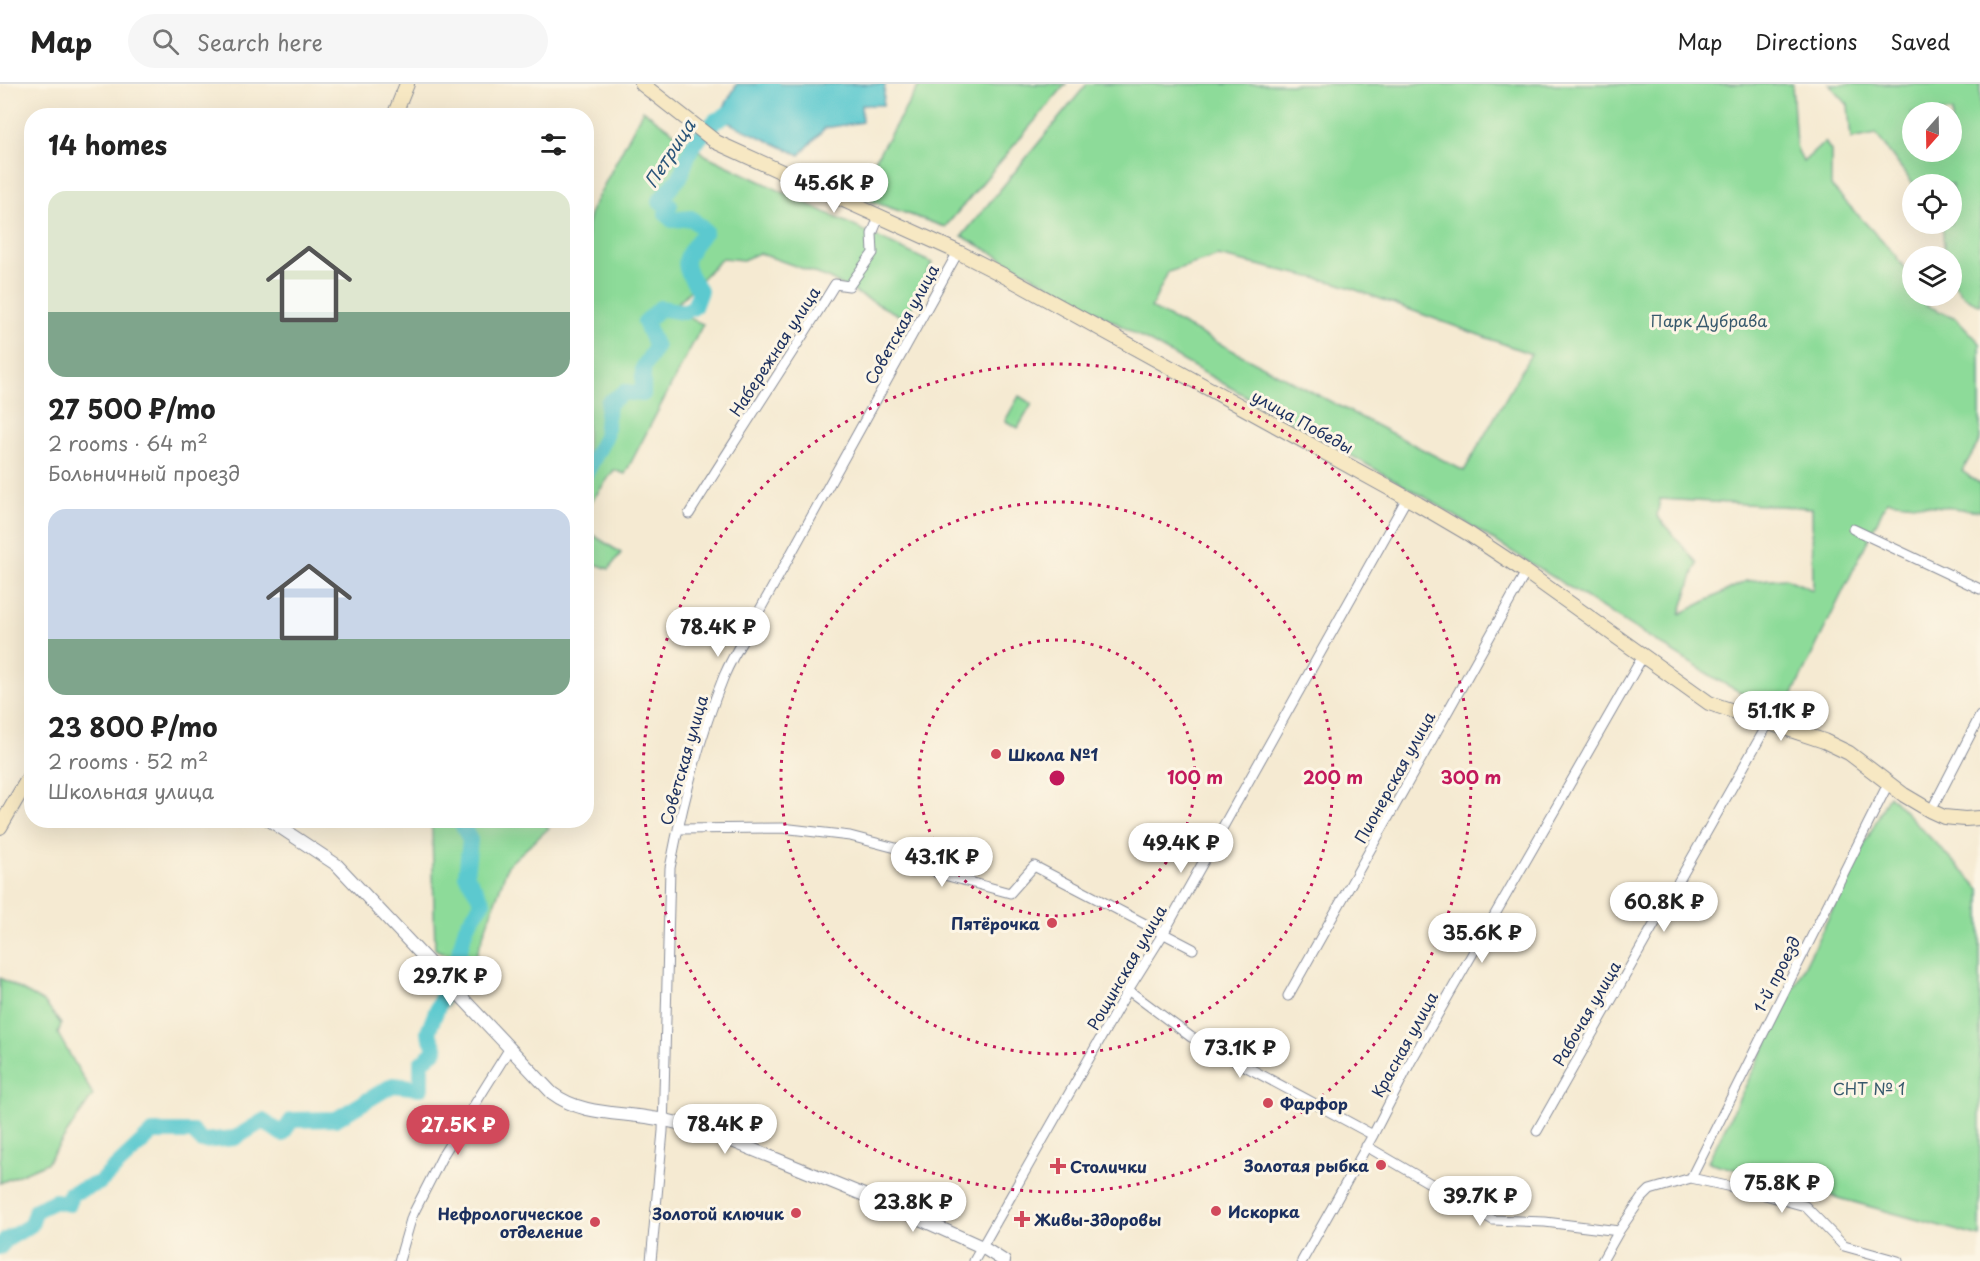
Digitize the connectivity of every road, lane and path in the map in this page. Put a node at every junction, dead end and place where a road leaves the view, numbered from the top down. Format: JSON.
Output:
{"nodes":[{"id":1,"x":407,"y":84,"type":"edge"},
{"id":2,"x":642,"y":84,"type":"edge"},
{"id":3,"x":397,"y":108,"type":"edge"},
{"id":4,"x":879,"y":217,"type":"junction"},
{"id":5,"x":958,"y":252,"type":"junction"},
{"id":6,"x":1407,"y":498,"type":"junction"},
{"id":7,"x":690,"y":514,"type":"dead end"},
{"id":8,"x":1853,"y":529,"type":"dead end"},
{"id":9,"x":1526,"y":572,"type":"junction"},
{"id":10,"x":1980,"y":589,"type":"edge"},
{"id":11,"x":1643,"y":656,"type":"junction"},
{"id":12,"x":1980,"y":716,"type":"edge"},
{"id":13,"x":1768,"y":722,"type":"junction"},
{"id":14,"x":1888,"y":784,"type":"junction"},
{"id":15,"x":24,"y":786,"type":"edge"},
{"id":16,"x":1931,"y":812,"type":"junction"},
{"id":17,"x":1980,"y":818,"type":"edge"},
{"id":18,"x":0,"y":827,"type":"edge"},
{"id":19,"x":281,"y":828,"type":"edge"},
{"id":20,"x":678,"y":829,"type":"junction"},
{"id":21,"x":1163,"y":934,"type":"junction"},
{"id":22,"x":1193,"y":949,"type":"dead end"},
{"id":23,"x":1128,"y":990,"type":"junction"},
{"id":24,"x":1288,"y":996,"type":"dead end"},
{"id":25,"x":510,"y":1048,"type":"junction"},
{"id":26,"x":663,"y":1120,"type":"junction"},
{"id":27,"x":1537,"y":1131,"type":"dead end"},
{"id":28,"x":1372,"y":1135,"type":"junction"},
{"id":29,"x":1366,"y":1146,"type":"junction"},
{"id":30,"x":1691,"y":1178,"type":"junction"},
{"id":31,"x":1619,"y":1231,"type":"junction"},
{"id":32,"x":982,"y":1247,"type":"junction"},
{"id":33,"x":399,"y":1261,"type":"edge"},
{"id":34,"x":651,"y":1261,"type":"edge"},
{"id":35,"x":974,"y":1261,"type":"edge"},
{"id":36,"x":1004,"y":1261,"type":"edge"},
{"id":37,"x":1302,"y":1261,"type":"edge"},
{"id":38,"x":1602,"y":1261,"type":"edge"},
{"id":39,"x":1898,"y":1261,"type":"edge"}],
"edges":[{"from":1,"to":3,"type":"main road"},
{"from":2,"to":4,"type":"main road","name":"улица Победы"},
{"from":4,"to":5,"type":"main road","name":"улица Победы"},
{"from":4,"to":7,"type":"street","name":"Набережная улица"},
{"from":5,"to":6,"type":"main road","name":"улица Победы"},
{"from":5,"to":20,"type":"street","name":"Советская улица"},
{"from":6,"to":9,"type":"main road","name":"улица Победы"},
{"from":6,"to":21,"type":"street","name":"Рощинская улица"},
{"from":8,"to":10,"type":"street"},
{"from":9,"to":11,"type":"main road","name":"улица Победы"},
{"from":9,"to":24,"type":"street","name":"Пионерская улица"},
{"from":11,"to":13,"type":"main road","name":"улица Победы"},
{"from":11,"to":28,"type":"street","name":"Красная улица"},
{"from":12,"to":16,"type":"street"},
{"from":13,"to":14,"type":"main road","name":"улица Победы"},
{"from":13,"to":27,"type":"street","name":"Рабочая улица"},
{"from":14,"to":16,"type":"main road","name":"улица Победы"},
{"from":14,"to":30,"type":"street","name":"1-й проезд"},
{"from":15,"to":18,"type":"main road"},
{"from":16,"to":17,"type":"main road","name":"улица Победы"},
{"from":19,"to":25,"type":"street"},
{"from":20,"to":21,"type":"street"},
{"from":20,"to":26,"type":"street","name":"Советская улица"},
{"from":21,"to":22,"type":"street"},
{"from":21,"to":23,"type":"street","name":"Рощинская улица"},
{"from":23,"to":28,"type":"street"},
{"from":23,"to":32,"type":"street","name":"Рощинская улица"},
{"from":25,"to":26,"type":"street"},
{"from":25,"to":33,"type":"street"},
{"from":26,"to":32,"type":"street"},
{"from":26,"to":34,"type":"street","name":"Советская улица"},
{"from":28,"to":29,"type":"street","name":"Красная улица"},
{"from":29,"to":31,"type":"street"},
{"from":29,"to":37,"type":"street","name":"Красная улица"},
{"from":30,"to":31,"type":"street"},
{"from":30,"to":39,"type":"street"},
{"from":31,"to":38,"type":"street"},
{"from":32,"to":35,"type":"street","name":"Рощинская улица"},
{"from":32,"to":36,"type":"street"}]}
